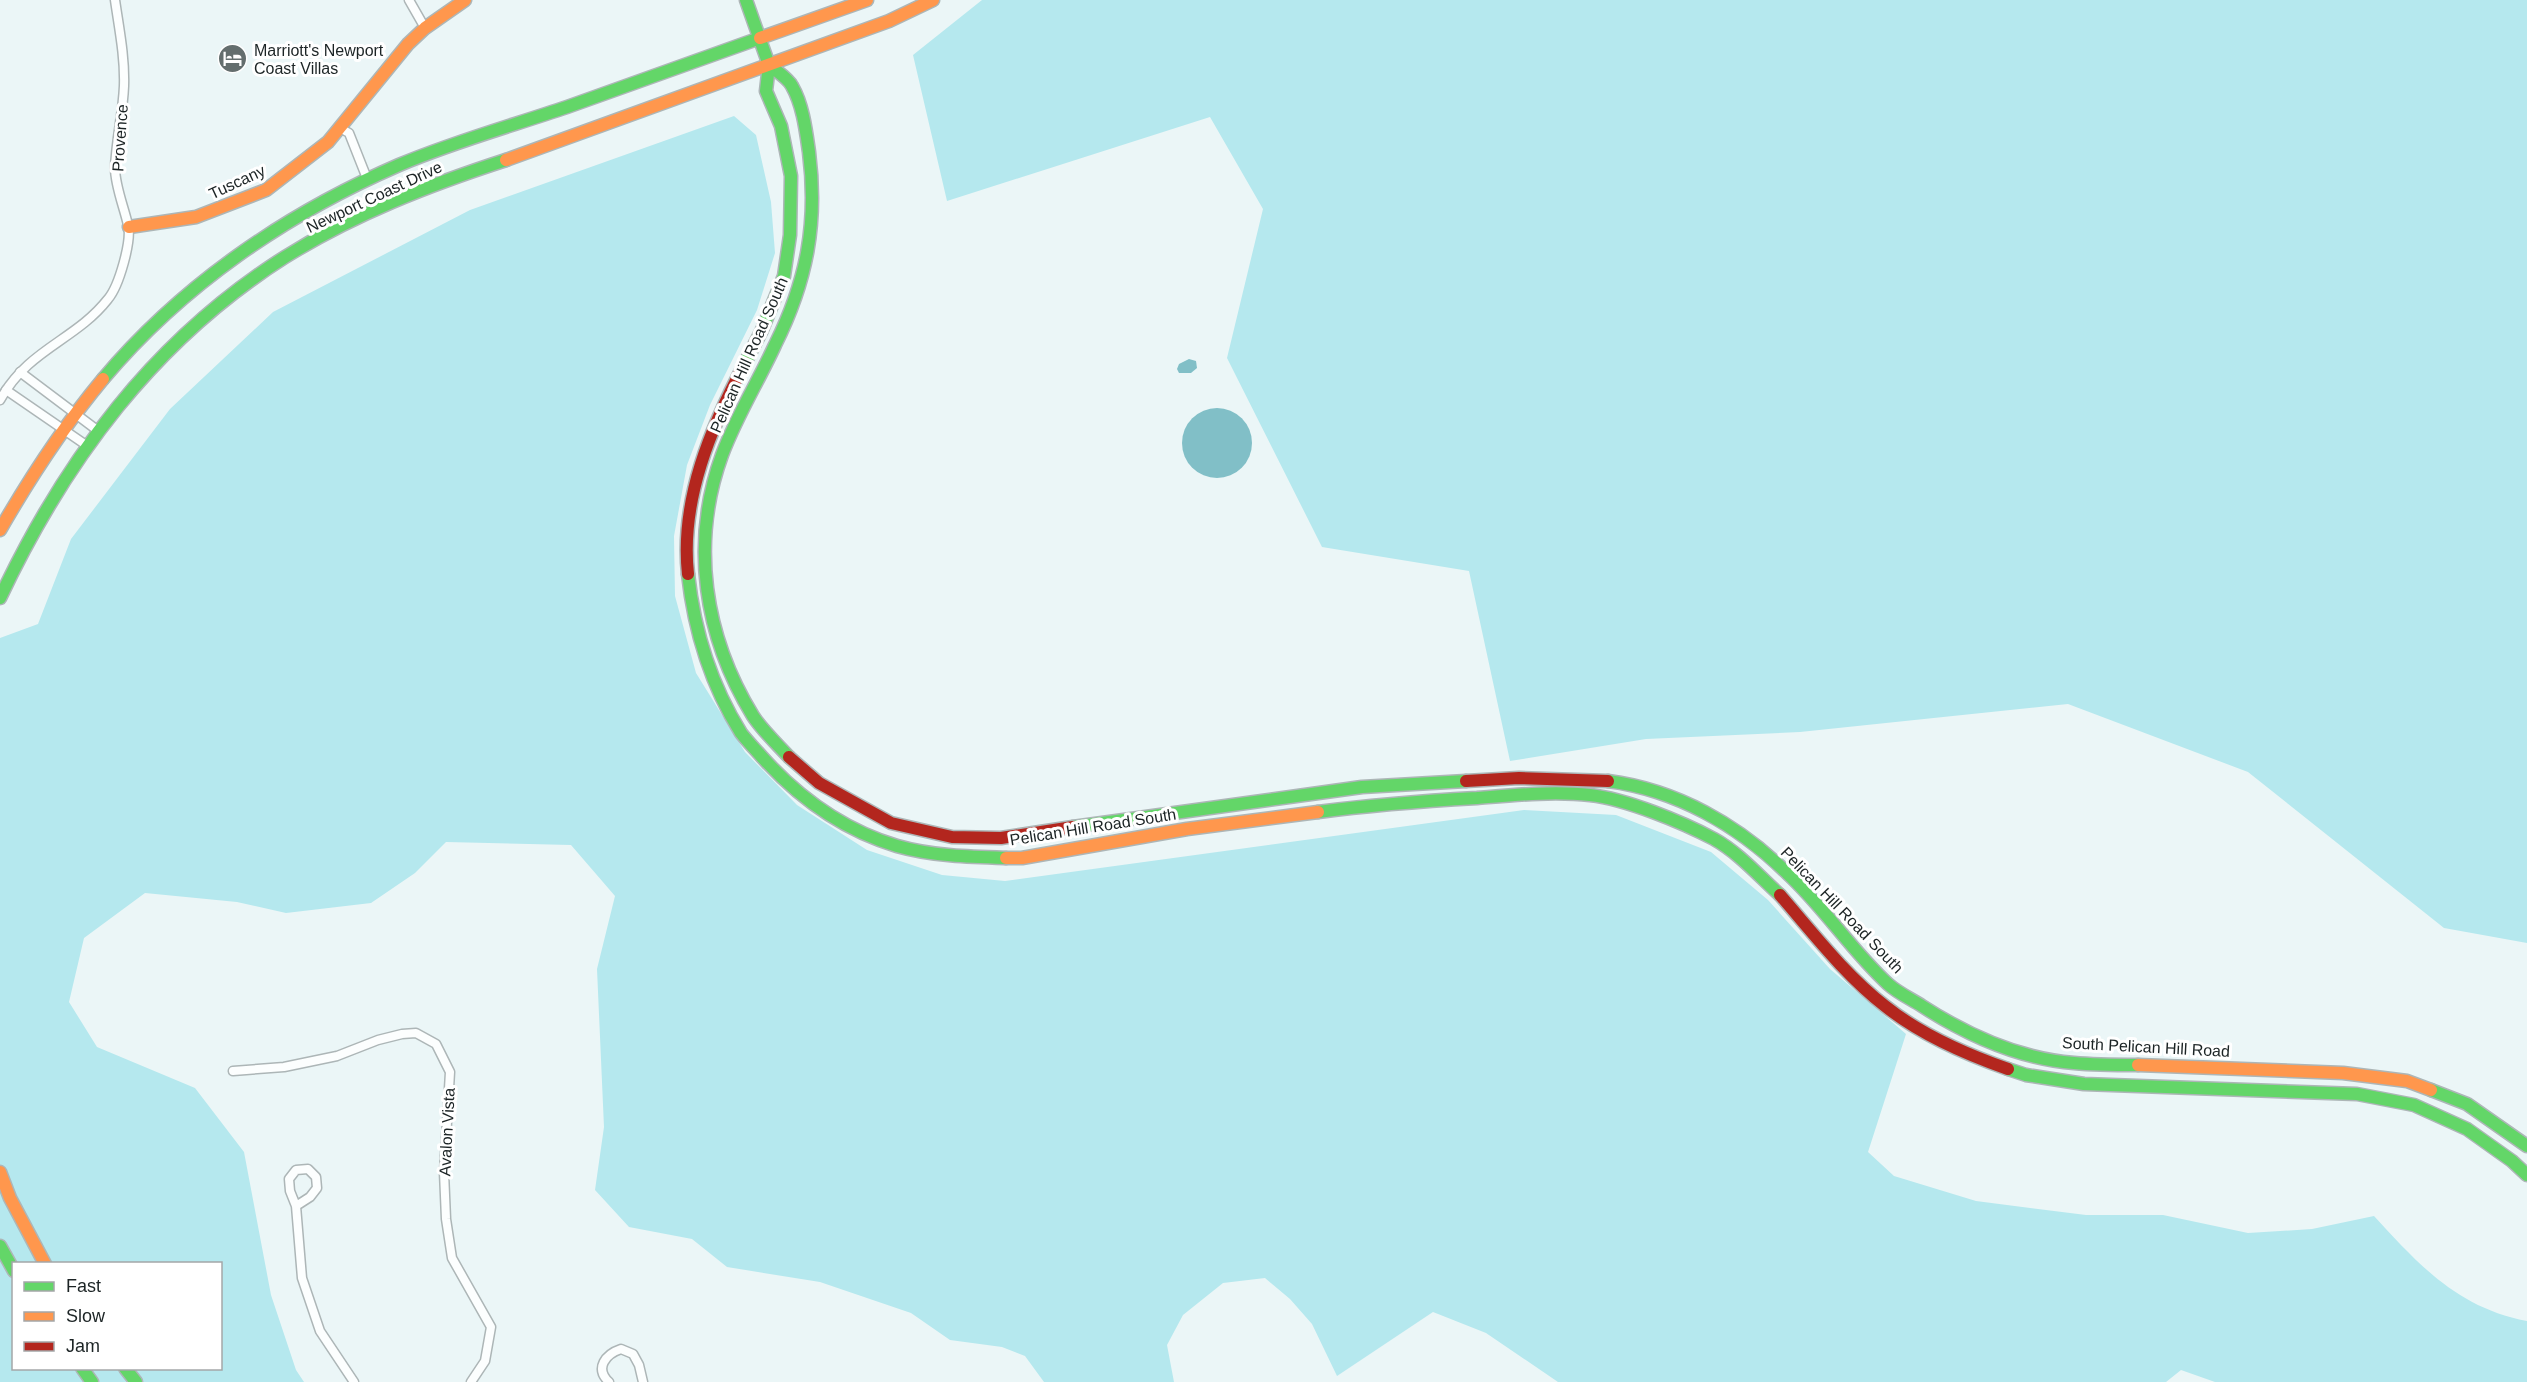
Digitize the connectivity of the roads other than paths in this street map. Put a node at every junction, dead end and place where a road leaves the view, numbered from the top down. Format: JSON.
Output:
{"nodes":[{"id":1,"x":115,"y":0,"type":"edge"},
{"id":2,"x":409,"y":0,"type":"edge"},
{"id":3,"x":465,"y":0,"type":"edge"},
{"id":4,"x":746,"y":0,"type":"edge"},
{"id":5,"x":867,"y":0,"type":"edge"},
{"id":6,"x":933,"y":0,"type":"edge"},
{"id":7,"x":425,"y":28,"type":"junction"},
{"id":8,"x":760,"y":38,"type":"junction"},
{"id":9,"x":770,"y":65,"type":"junction"},
{"id":10,"x":340,"y":128,"type":"junction"},
{"id":11,"x":368,"y":181,"type":"junction"},
{"id":12,"x":129,"y":227,"type":"junction"},
{"id":13,"x":20,"y":372,"type":"junction"},
{"id":14,"x":6,"y":390,"type":"junction"},
{"id":15,"x":0,"y":400,"type":"edge"},
{"id":16,"x":74,"y":413,"type":"junction"},
{"id":17,"x":62,"y":428,"type":"junction"},
{"id":18,"x":97,"y":430,"type":"junction"},
{"id":19,"x":86,"y":445,"type":"junction"},
{"id":20,"x":706,"y":447,"type":"junction"},
{"id":21,"x":723,"y":455,"type":"junction"},
{"id":22,"x":0,"y":530,"type":"edge"},
{"id":23,"x":0,"y":598,"type":"edge"},
{"id":24,"x":1592,"y":779,"type":"junction"},
{"id":25,"x":1462,"y":781,"type":"junction"},
{"id":26,"x":1591,"y":795,"type":"junction"},
{"id":27,"x":1464,"y":799,"type":"junction"},
{"id":28,"x":1924,"y":1008,"type":"junction"},
{"id":29,"x":1943,"y":1020,"type":"junction"},
{"id":30,"x":1913,"y":1025,"type":"junction"},
{"id":31,"x":1933,"y":1037,"type":"junction"},
{"id":32,"x":2246,"y":1069,"type":"junction"},
{"id":33,"x":233,"y":1071,"type":"dead end"},
{"id":34,"x":2245,"y":1089,"type":"junction"},
{"id":35,"x":2527,"y":1146,"type":"edge"},
{"id":36,"x":0,"y":1172,"type":"edge"},
{"id":37,"x":2527,"y":1175,"type":"edge"},
{"id":38,"x":297,"y":1206,"type":"dead end"},
{"id":39,"x":0,"y":1246,"type":"edge"},
{"id":40,"x":44,"y":1262,"type":"edge"},
{"id":41,"x":12,"y":1267,"type":"edge"},
{"id":42,"x":127,"y":1370,"type":"edge"},
{"id":43,"x":136,"y":1382,"type":"edge"},
{"id":44,"x":354,"y":1382,"type":"edge"},
{"id":45,"x":471,"y":1382,"type":"edge"},
{"id":46,"x":609,"y":1382,"type":"edge"},
{"id":47,"x":643,"y":1382,"type":"edge"}],
"edges":[{"from":1,"to":12,"type":"street","name":"Provence"},
{"from":2,"to":7,"type":"street"},
{"from":3,"to":7,"type":"street","name":"Tuscany"},
{"from":4,"to":8,"type":"street"},
{"from":5,"to":8,"type":"street","name":"Newport Coast Drive"},
{"from":6,"to":9,"type":"street","name":"Newport Coast Drive"},
{"from":7,"to":10,"type":"street","name":"Tuscany"},
{"from":8,"to":9,"type":"street","name":"Pelican Hill Road South"},
{"from":8,"to":11,"type":"street","name":"Newport Coast Drive"},
{"from":9,"to":18,"type":"street","name":"Newport Coast Drive"},
{"from":9,"to":20,"type":"street","name":"Pelican Hill Road South"},
{"from":9,"to":21,"type":"street","name":"Pelican Hill Road South"},
{"from":10,"to":11,"type":"street"},
{"from":10,"to":12,"type":"street","name":"Tuscany"},
{"from":11,"to":16,"type":"street","name":"Newport Coast Drive"},
{"from":12,"to":13,"type":"street","name":"Provence"},
{"from":13,"to":14,"type":"street","name":"Provence"},
{"from":13,"to":16,"type":"street"},
{"from":14,"to":15,"type":"street","name":"Provence"},
{"from":14,"to":17,"type":"street"},
{"from":16,"to":17,"type":"street","name":"Newport Coast Drive"},
{"from":16,"to":18,"type":"street"},
{"from":17,"to":19,"type":"street"},
{"from":17,"to":22,"type":"street","name":"Newport Coast Drive"},
{"from":18,"to":19,"type":"street","name":"Newport Coast Drive"},
{"from":19,"to":23,"type":"street","name":"Newport Coast Drive"},
{"from":20,"to":21,"type":"street","name":"Pelican Hill Road South"},
{"from":20,"to":27,"type":"street","name":"Pelican Hill Road South"},
{"from":21,"to":25,"type":"street","name":"Pelican Hill Road South"},
{"from":24,"to":25,"type":"street","name":"Pelican Hill Road South"},
{"from":24,"to":26,"type":"street"},
{"from":24,"to":28,"type":"street","name":"Pelican Hill Road South"},
{"from":25,"to":27,"type":"street"},
{"from":26,"to":27,"type":"street","name":"Pelican Hill Road South"},
{"from":26,"to":30,"type":"street"},
{"from":28,"to":29,"type":"street","name":"South Pelican Hill Road"},
{"from":28,"to":30,"type":"street"},
{"from":29,"to":31,"type":"street"},
{"from":29,"to":32,"type":"street","name":"South Pelican Hill Road"},
{"from":30,"to":31,"type":"street"},
{"from":31,"to":34,"type":"street"},
{"from":32,"to":34,"type":"street","name":"South Pelican Hill Road"},
{"from":32,"to":35,"type":"street","name":"South Pelican Hill Road"},
{"from":33,"to":45,"type":"street","name":"Avalon Vista"},
{"from":34,"to":37,"type":"street"},
{"from":36,"to":40,"type":"street"},
{"from":38,"to":44,"type":"street"},
{"from":39,"to":41,"type":"street"},
{"from":42,"to":43,"type":"street"},
{"from":46,"to":47,"type":"street"}]}
